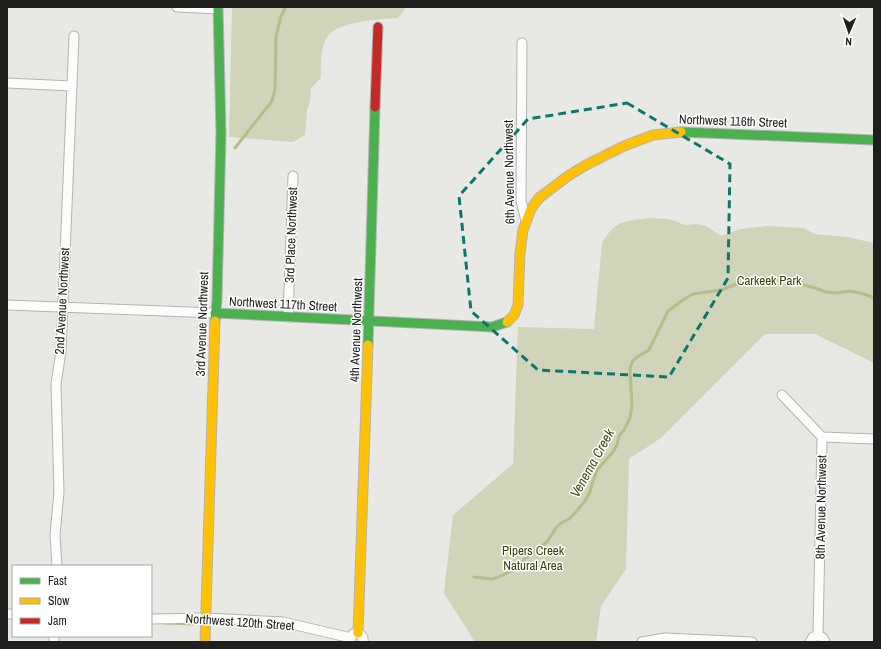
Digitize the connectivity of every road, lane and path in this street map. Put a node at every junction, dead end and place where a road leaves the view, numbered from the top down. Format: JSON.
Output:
{"nodes":[{"id":1,"x":177,"y":7,"type":"edge"},
{"id":2,"x":218,"y":8,"type":"edge"},
{"id":3,"x":378,"y":27,"type":"dead end"},
{"id":4,"x":74,"y":36,"type":"dead end"},
{"id":5,"x":522,"y":43,"type":"dead end"},
{"id":6,"x":7,"y":83,"type":"edge"},
{"id":7,"x":72,"y":86,"type":"junction"},
{"id":8,"x":874,"y":140,"type":"edge"},
{"id":9,"x":293,"y":176,"type":"dead end"},
{"id":10,"x":526,"y":222,"type":"junction"},
{"id":11,"x":7,"y":305,"type":"edge"},
{"id":12,"x":63,"y":308,"type":"junction"},
{"id":13,"x":215,"y":313,"type":"junction"},
{"id":14,"x":288,"y":317,"type":"junction"},
{"id":15,"x":369,"y":321,"type":"junction"},
{"id":16,"x":509,"y":321,"type":"joint"},
{"id":17,"x":782,"y":395,"type":"dead end"},
{"id":18,"x":822,"y":437,"type":"junction"},
{"id":19,"x":874,"y":439,"type":"edge"},
{"id":20,"x":57,"y":565,"type":"edge"},
{"id":21,"x":205,"y":618,"type":"junction"},
{"id":22,"x":152,"y":619,"type":"edge"},
{"id":23,"x":353,"y":638,"type":"edge"},
{"id":24,"x":821,"y":639,"type":"edge"},
{"id":25,"x":665,"y":640,"type":"edge"},
{"id":26,"x":204,"y":642,"type":"edge"},
{"id":27,"x":363,"y":642,"type":"edge"},
{"id":28,"x":642,"y":642,"type":"edge"},
{"id":29,"x":752,"y":642,"type":"edge"},
{"id":30,"x":810,"y":642,"type":"edge"}],
"edges":[{"from":1,"to":2,"type":"street"},
{"from":2,"to":13,"type":"street","name":"3rd Avenue Northwest"},
{"from":3,"to":15,"type":"street","name":"4th Avenue Northwest"},
{"from":4,"to":7,"type":"street","name":"2nd Avenue Northwest"},
{"from":5,"to":10,"type":"street","name":"6th Avenue Northwest"},
{"from":6,"to":7,"type":"street"},
{"from":7,"to":12,"type":"street","name":"2nd Avenue Northwest"},
{"from":8,"to":10,"type":"street","name":"Northwest 116th Street"},
{"from":9,"to":14,"type":"street","name":"3rd Place Northwest"},
{"from":10,"to":16,"type":"street","name":"6th Avenue Northwest"},
{"from":11,"to":12,"type":"street","name":"Northwest 117th Street"},
{"from":12,"to":13,"type":"street","name":"Northwest 117th Street"},
{"from":12,"to":20,"type":"street","name":"2nd Avenue Northwest"},
{"from":13,"to":14,"type":"street","name":"Northwest 117th Street"},
{"from":13,"to":21,"type":"street","name":"3rd Avenue Northwest"},
{"from":14,"to":15,"type":"street","name":"Northwest 117th Street"},
{"from":15,"to":16,"type":"street","name":"Northwest 117th Street"},
{"from":15,"to":23,"type":"street","name":"4th Avenue Northwest"},
{"from":17,"to":18,"type":"street","name":"8th Avenue Northwest"},
{"from":18,"to":19,"type":"street"},
{"from":18,"to":24,"type":"street","name":"8th Avenue Northwest"},
{"from":21,"to":22,"type":"street","name":"Northwest 120th Street"},
{"from":21,"to":23,"type":"street","name":"Northwest 120th Street"},
{"from":21,"to":26,"type":"street","name":"3rd Avenue Northwest"},
{"from":23,"to":27,"type":"street"},
{"from":24,"to":30,"type":"street"},
{"from":25,"to":28,"type":"street"},
{"from":25,"to":29,"type":"street"}]}
